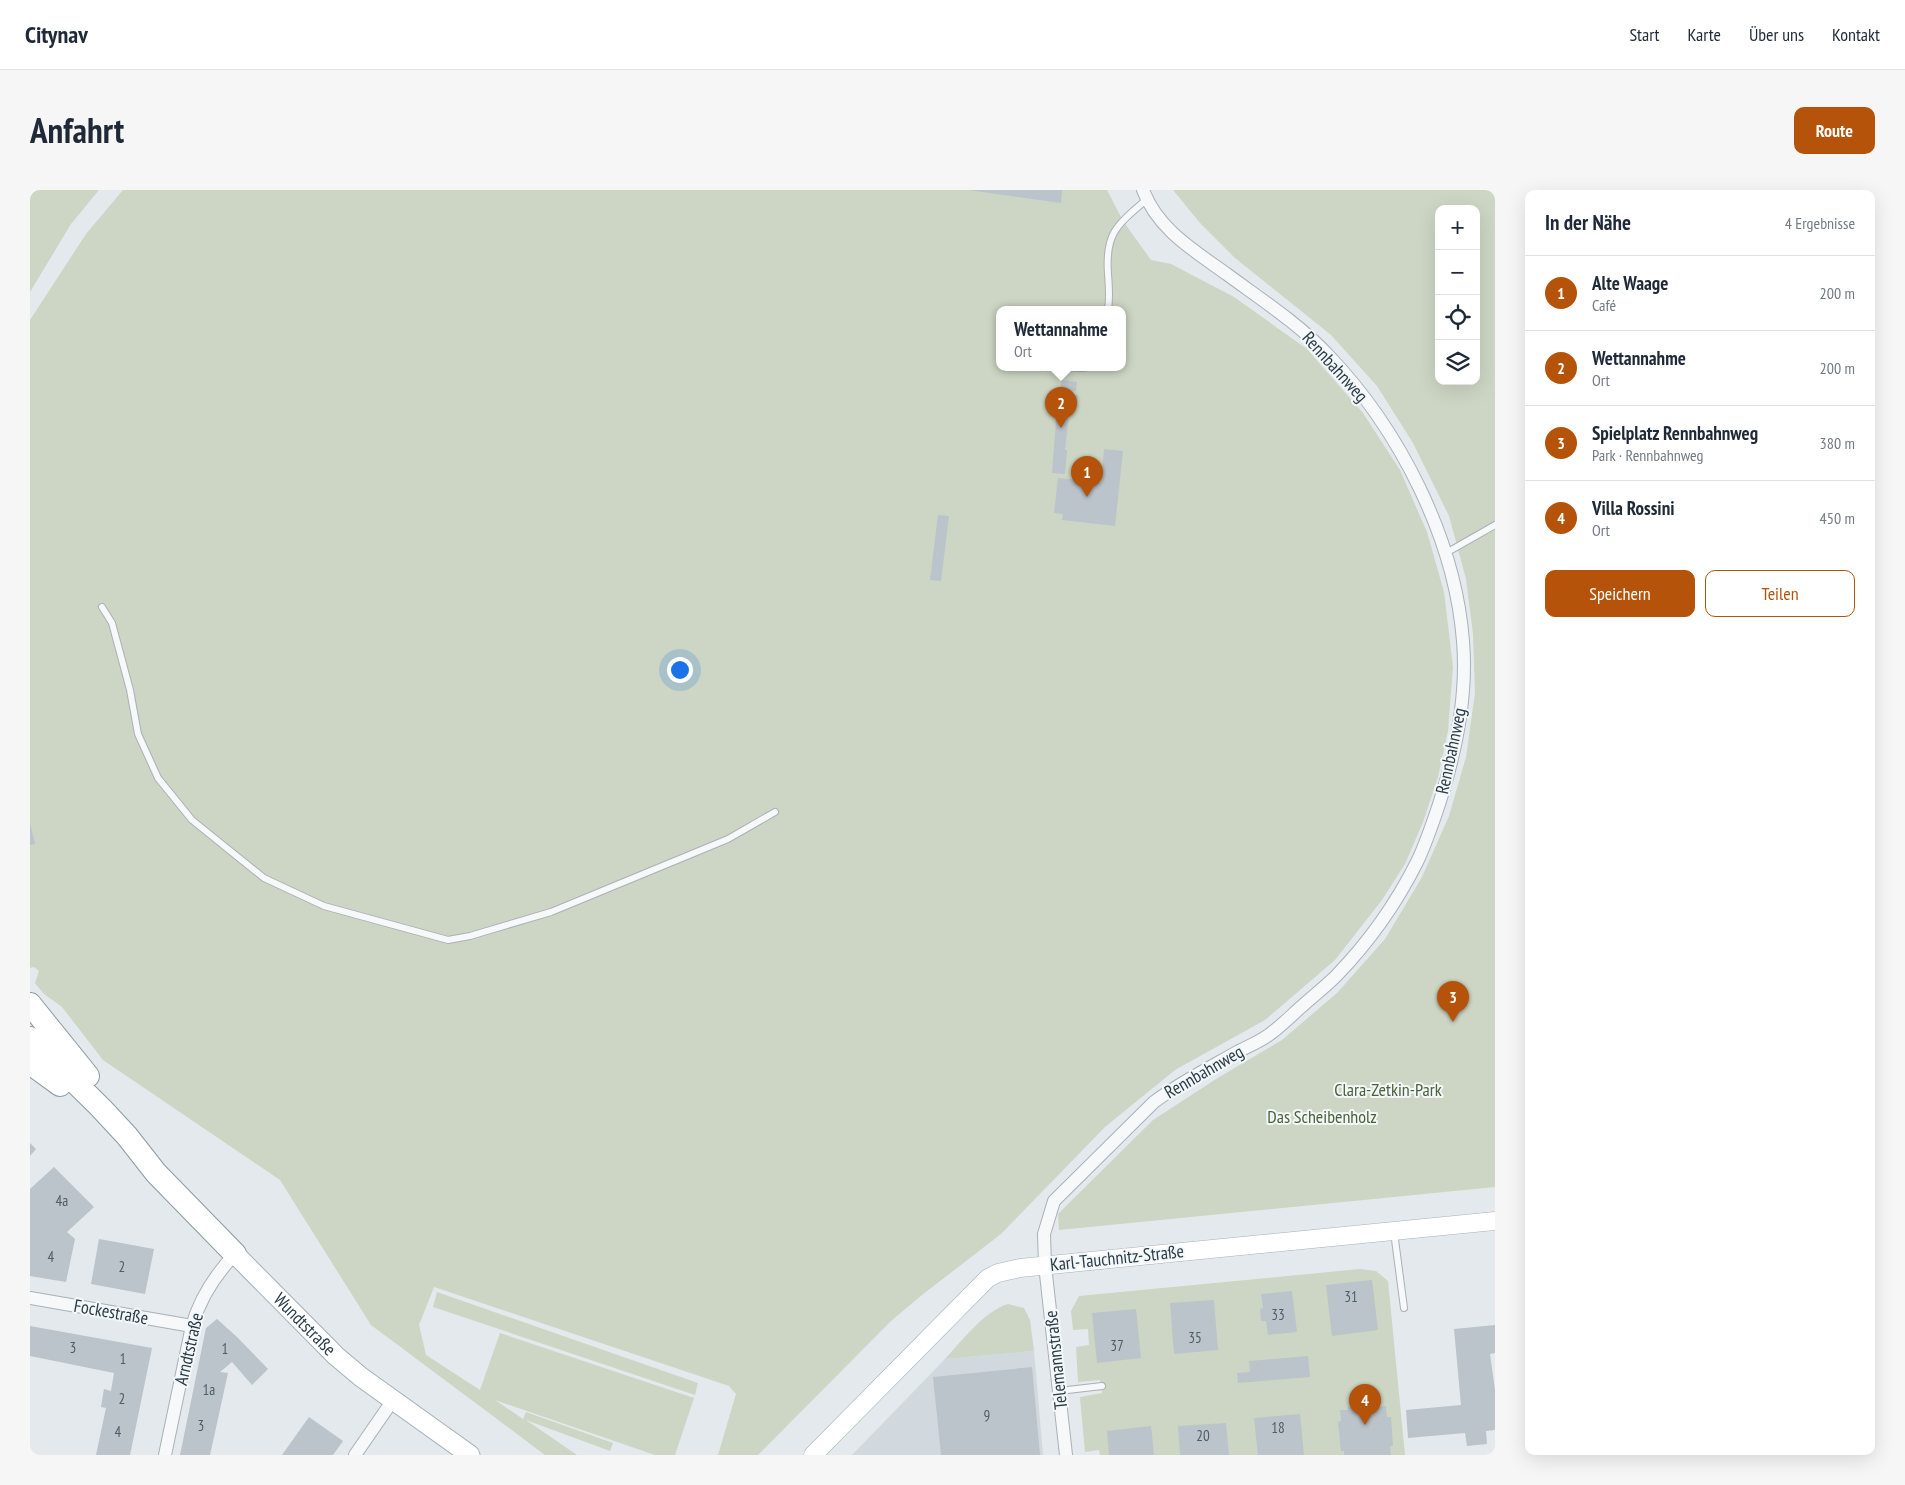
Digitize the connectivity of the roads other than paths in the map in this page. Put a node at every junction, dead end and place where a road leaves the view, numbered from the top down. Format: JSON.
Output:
{"nodes":[{"id":1,"x":1144,"y":195,"type":"edge"},
{"id":2,"x":1108,"y":306,"type":"edge"},
{"id":3,"x":1495,"y":525,"type":"edge"},
{"id":4,"x":1446,"y":553,"type":"junction"},
{"id":5,"x":102,"y":607,"type":"dead end"},
{"id":6,"x":775,"y":812,"type":"dead end"},
{"id":7,"x":30,"y":1004,"type":"edge"},
{"id":8,"x":30,"y":1038,"type":"edge"},
{"id":9,"x":30,"y":1050,"type":"edge"},
{"id":10,"x":30,"y":1063,"type":"edge"},
{"id":11,"x":60,"y":1085,"type":"junction"},
{"id":12,"x":156,"y":1173,"type":"junction"},
{"id":13,"x":1495,"y":1221,"type":"edge"},
{"id":14,"x":1394,"y":1231,"type":"junction"},
{"id":15,"x":235,"y":1254,"type":"junction"},
{"id":16,"x":1045,"y":1265,"type":"junction"},
{"id":17,"x":30,"y":1298,"type":"edge"},
{"id":18,"x":1404,"y":1308,"type":"dead end"},
{"id":19,"x":192,"y":1326,"type":"junction"},
{"id":20,"x":1102,"y":1386,"type":"dead end"},
{"id":21,"x":1059,"y":1391,"type":"junction"},
{"id":22,"x":393,"y":1400,"type":"junction"},
{"id":23,"x":165,"y":1455,"type":"edge"},
{"id":24,"x":355,"y":1455,"type":"edge"},
{"id":25,"x":470,"y":1455,"type":"edge"},
{"id":26,"x":813,"y":1455,"type":"edge"},
{"id":27,"x":1066,"y":1455,"type":"edge"}],
"edges":[{"from":1,"to":2,"type":"lane"},
{"from":1,"to":4,"type":"street","name":"Rennbahnweg"},
{"from":3,"to":4,"type":"lane"},
{"from":4,"to":16,"type":"street","name":"Rennbahnweg"},
{"from":5,"to":6,"type":"lane"},
{"from":7,"to":12,"type":"highway"},
{"from":8,"to":12,"type":"highway","name":"Wundtstraße"},
{"from":9,"to":11,"type":"highway","name":"Wundtstraße"},
{"from":10,"to":11,"type":"highway"},
{"from":11,"to":12,"type":"highway","name":"Wundtstraße"},
{"from":12,"to":15,"type":"highway","name":"Wundtstraße"},
{"from":13,"to":14,"type":"main road","name":"Karl-Tauchnitz-Straße"},
{"from":14,"to":16,"type":"main road","name":"Karl-Tauchnitz-Straße"},
{"from":14,"to":18,"type":"lane"},
{"from":15,"to":19,"type":"street","name":"Arndtstraße"},
{"from":15,"to":22,"type":"main road","name":"Wundtstraße"},
{"from":16,"to":21,"type":"street","name":"Telemannstraße"},
{"from":16,"to":26,"type":"main road","name":"Karl-Tauchnitz-Straße"},
{"from":17,"to":19,"type":"street","name":"Fockestraße"},
{"from":19,"to":23,"type":"street","name":"Arndtstraße"},
{"from":20,"to":21,"type":"lane"},
{"from":21,"to":27,"type":"street","name":"Telemannstraße"},
{"from":22,"to":24,"type":"street"},
{"from":22,"to":25,"type":"main road","name":"Wundtstraße"}]}
